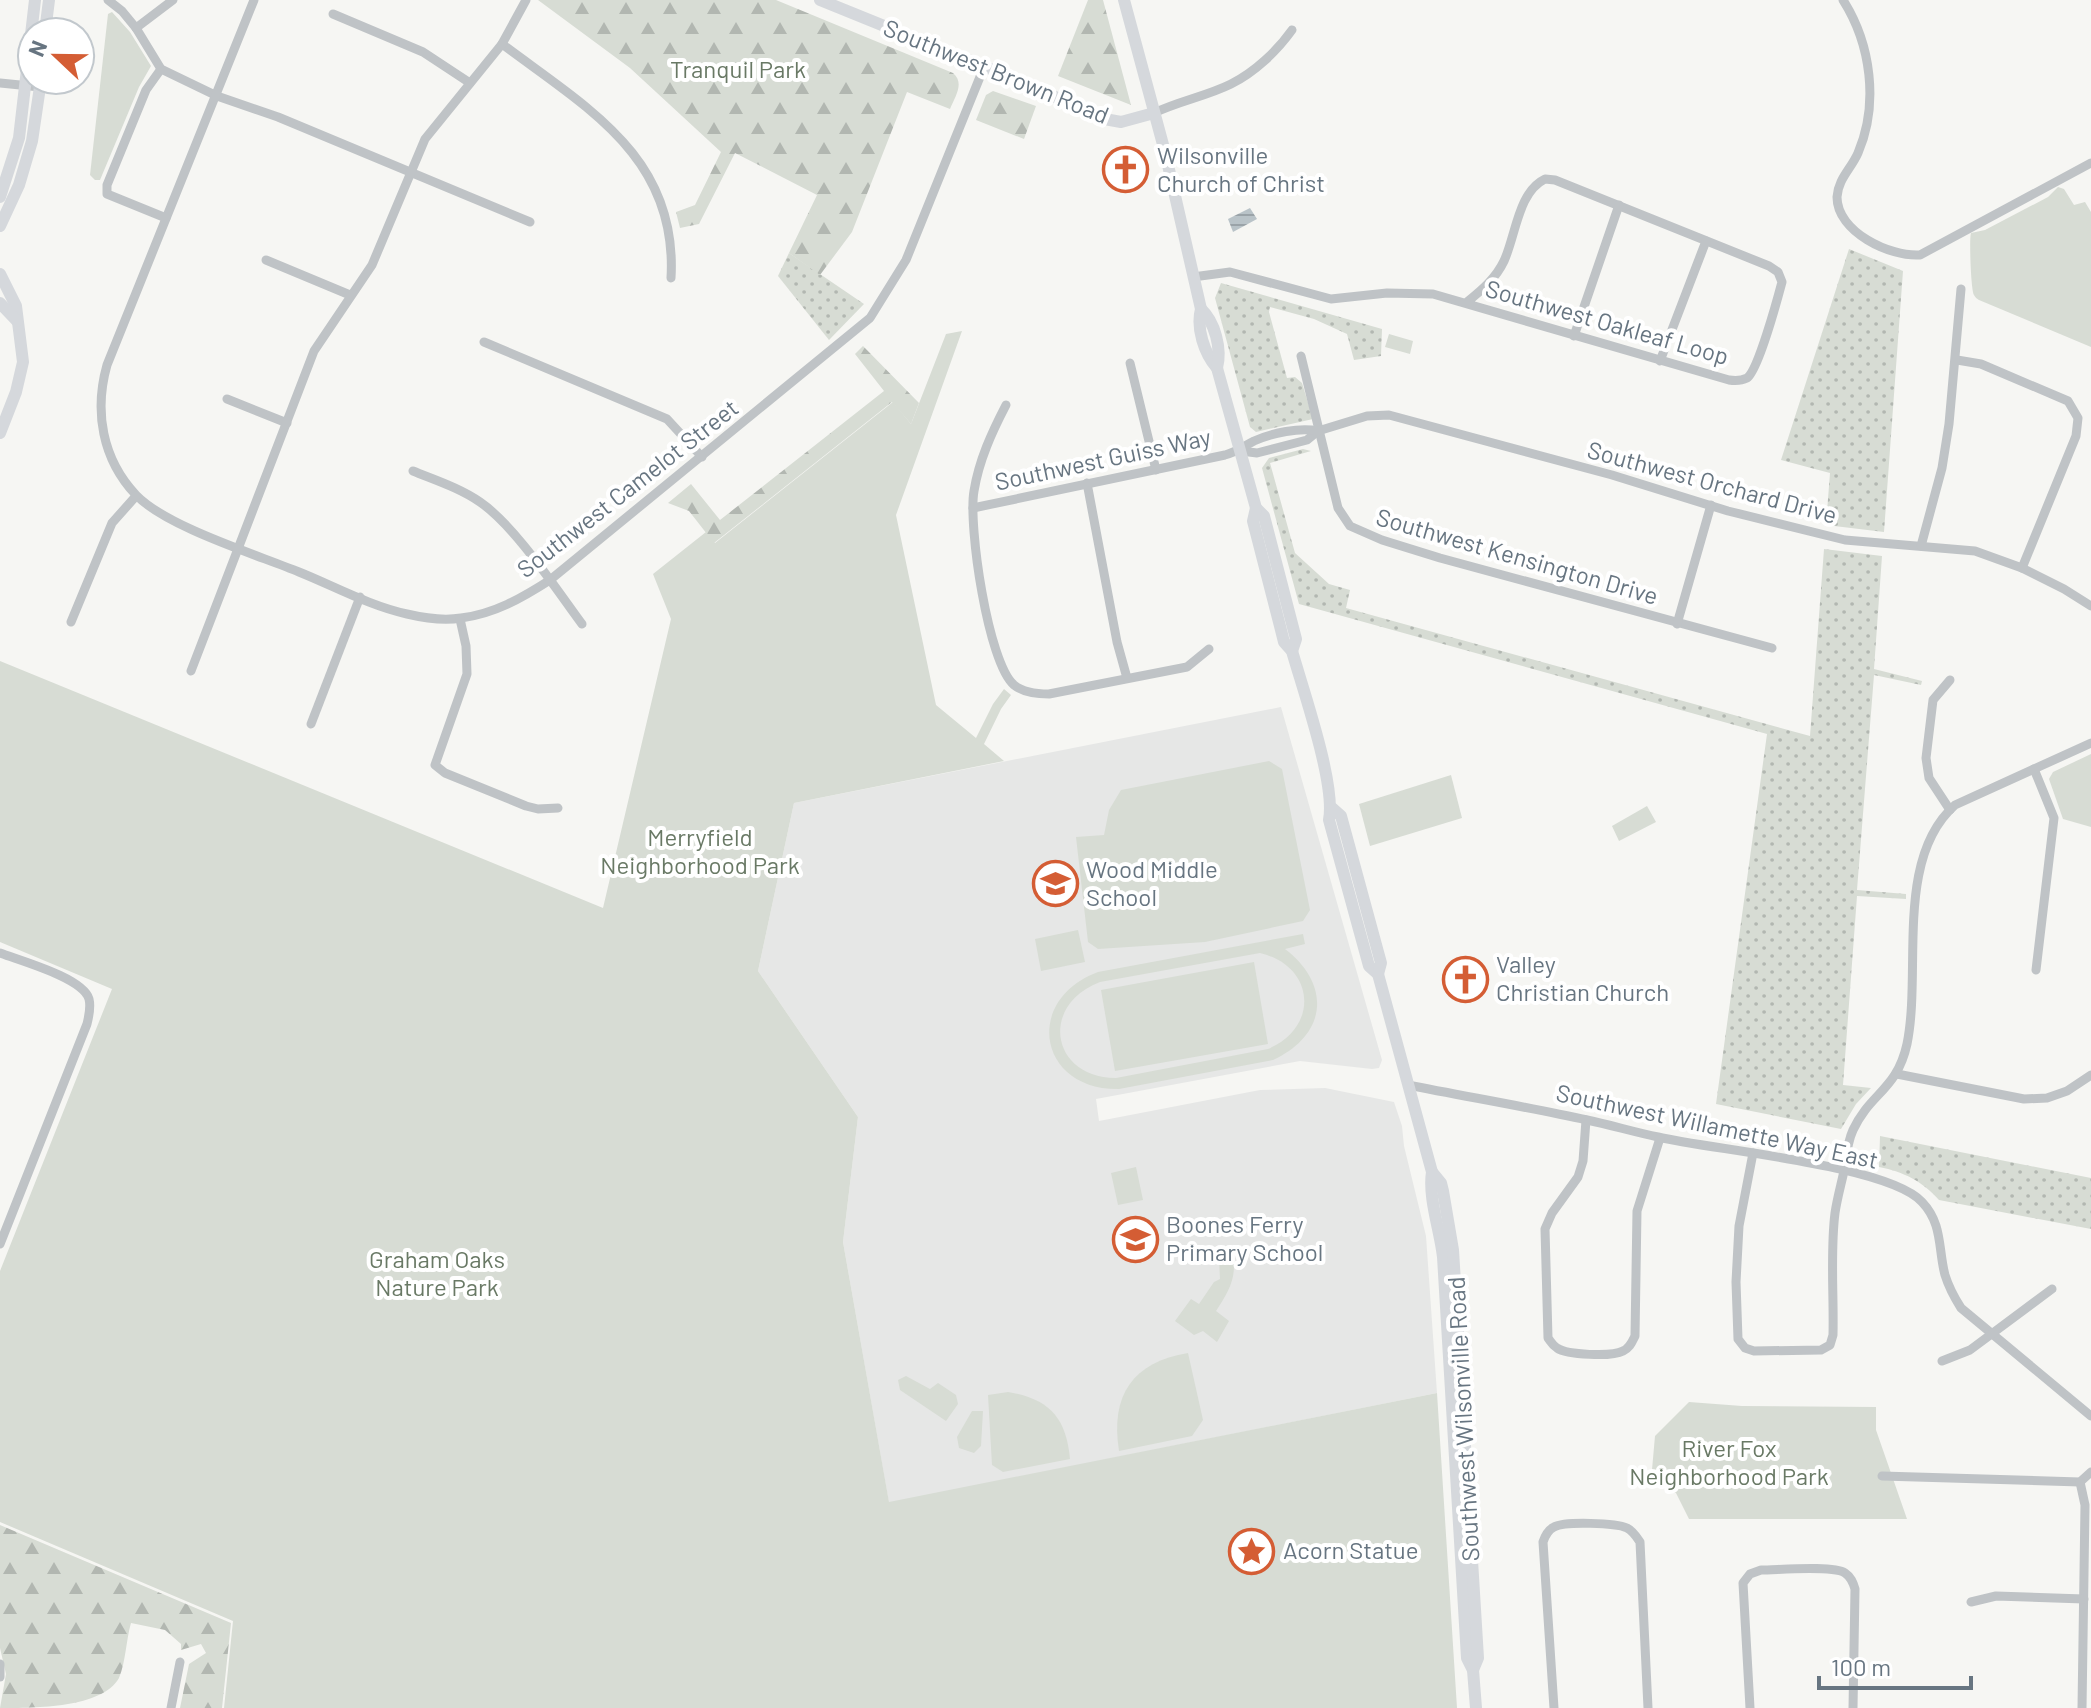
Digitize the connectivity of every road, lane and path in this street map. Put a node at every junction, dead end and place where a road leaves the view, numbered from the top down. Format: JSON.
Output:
{"nodes":[{"id":1,"x":108,"y":0,"type":"edge"},
{"id":2,"x":173,"y":0,"type":"edge"},
{"id":3,"x":254,"y":0,"type":"edge"},
{"id":4,"x":526,"y":0,"type":"edge"},
{"id":5,"x":820,"y":0,"type":"edge"},
{"id":6,"x":1124,"y":0,"type":"edge"},
{"id":7,"x":1843,"y":0,"type":"edge"},
{"id":8,"x":853,"y":6,"type":"edge"},
{"id":9,"x":333,"y":14,"type":"dead end"},
{"id":10,"x":136,"y":28,"type":"junction"},
{"id":11,"x":1292,"y":30,"type":"dead end"},
{"id":12,"x":502,"y":44,"type":"junction"},
{"id":13,"x":984,"y":67,"type":"junction"},
{"id":14,"x":161,"y":69,"type":"junction"},
{"id":15,"x":470,"y":83,"type":"junction"},
{"id":16,"x":33,"y":96,"type":"edge"},
{"id":17,"x":35,"y":96,"type":"edge"},
{"id":18,"x":217,"y":96,"type":"junction"},
{"id":19,"x":1154,"y":113,"type":"junction"},
{"id":20,"x":2091,"y":163,"type":"edge"},
{"id":21,"x":412,"y":172,"type":"junction"},
{"id":22,"x":0,"y":197,"type":"edge"},
{"id":23,"x":1619,"y":205,"type":"junction"},
{"id":24,"x":166,"y":218,"type":"junction"},
{"id":25,"x":530,"y":222,"type":"dead end"},
{"id":26,"x":0,"y":226,"type":"edge"},
{"id":27,"x":1706,"y":241,"type":"junction"},
{"id":28,"x":266,"y":260,"type":"dead end"},
{"id":29,"x":0,"y":274,"type":"edge"},
{"id":30,"x":1193,"y":277,"type":"junction"},
{"id":31,"x":671,"y":278,"type":"dead end"},
{"id":32,"x":1961,"y":289,"type":"dead end"},
{"id":33,"x":350,"y":295,"type":"junction"},
{"id":34,"x":1467,"y":302,"type":"junction"},
{"id":35,"x":0,"y":303,"type":"edge"},
{"id":36,"x":17,"y":321,"type":"junction"},
{"id":37,"x":1574,"y":336,"type":"junction"},
{"id":38,"x":484,"y":342,"type":"dead end"},
{"id":39,"x":1301,"y":356,"type":"dead end"},
{"id":40,"x":1957,"y":360,"type":"junction"},
{"id":41,"x":1660,"y":361,"type":"junction"},
{"id":42,"x":1130,"y":363,"type":"dead end"},
{"id":43,"x":227,"y":399,"type":"dead end"},
{"id":44,"x":1006,"y":405,"type":"dead end"},
{"id":45,"x":287,"y":423,"type":"junction"},
{"id":46,"x":1318,"y":431,"type":"junction"},
{"id":47,"x":0,"y":433,"type":"edge"},
{"id":48,"x":1241,"y":451,"type":"junction"},
{"id":49,"x":702,"y":457,"type":"junction"},
{"id":50,"x":1156,"y":470,"type":"junction"},
{"id":51,"x":413,"y":471,"type":"dead end"},
{"id":52,"x":1087,"y":483,"type":"junction"},
{"id":53,"x":136,"y":496,"type":"junction"},
{"id":54,"x":1711,"y":505,"type":"junction"},
{"id":55,"x":973,"y":508,"type":"junction"},
{"id":56,"x":1921,"y":546,"type":"junction"},
{"id":57,"x":240,"y":548,"type":"junction"},
{"id":58,"x":2022,"y":568,"type":"junction"},
{"id":59,"x":550,"y":580,"type":"junction"},
{"id":60,"x":360,"y":597,"type":"junction"},
{"id":61,"x":2091,"y":606,"type":"edge"},
{"id":62,"x":460,"y":619,"type":"junction"},
{"id":63,"x":71,"y":622,"type":"dead end"},
{"id":64,"x":582,"y":624,"type":"dead end"},
{"id":65,"x":1677,"y":624,"type":"junction"},
{"id":66,"x":1772,"y":648,"type":"dead end"},
{"id":67,"x":1209,"y":649,"type":"dead end"},
{"id":68,"x":191,"y":671,"type":"dead end"},
{"id":69,"x":1127,"y":678,"type":"junction"},
{"id":70,"x":1950,"y":680,"type":"dead end"},
{"id":71,"x":311,"y":724,"type":"dead end"},
{"id":72,"x":2091,"y":743,"type":"edge"},
{"id":73,"x":2034,"y":769,"type":"junction"},
{"id":74,"x":558,"y":808,"type":"dead end"},
{"id":75,"x":1950,"y":810,"type":"junction"},
{"id":76,"x":0,"y":953,"type":"edge"},
{"id":77,"x":2036,"y":970,"type":"dead end"},
{"id":78,"x":1897,"y":1074,"type":"junction"},
{"id":79,"x":2091,"y":1075,"type":"edge"},
{"id":80,"x":1408,"y":1085,"type":"junction"},
{"id":81,"x":1586,"y":1120,"type":"junction"},
{"id":82,"x":1660,"y":1138,"type":"junction"},
{"id":83,"x":1753,"y":1153,"type":"junction"},
{"id":84,"x":1844,"y":1171,"type":"junction"},
{"id":85,"x":0,"y":1211,"type":"edge"},
{"id":86,"x":11,"y":1216,"type":"junction"},
{"id":87,"x":0,"y":1244,"type":"edge"},
{"id":88,"x":2052,"y":1289,"type":"dead end"},
{"id":89,"x":1990,"y":1333,"type":"junction"},
{"id":90,"x":1942,"y":1361,"type":"dead end"},
{"id":91,"x":2091,"y":1416,"type":"edge"},
{"id":92,"x":2091,"y":1472,"type":"edge"},
{"id":93,"x":1882,"y":1476,"type":"dead end"},
{"id":94,"x":2080,"y":1482,"type":"junction"},
{"id":95,"x":2084,"y":1599,"type":"junction"},
{"id":96,"x":1971,"y":1602,"type":"dead end"},
{"id":97,"x":180,"y":1662,"type":"dead end"},
{"id":98,"x":0,"y":1664,"type":"edge"},
{"id":99,"x":0,"y":1677,"type":"edge"},
{"id":100,"x":171,"y":1708,"type":"edge"},
{"id":101,"x":1476,"y":1708,"type":"edge"},
{"id":102,"x":1554,"y":1708,"type":"edge"},
{"id":103,"x":1648,"y":1708,"type":"edge"},
{"id":104,"x":1750,"y":1708,"type":"edge"},
{"id":105,"x":1853,"y":1708,"type":"edge"},
{"id":106,"x":2082,"y":1708,"type":"edge"}],
"edges":[{"from":1,"to":10,"type":"street"},
{"from":2,"to":10,"type":"street"},
{"from":3,"to":18,"type":"street","name":"Southwest Camelot Street"},
{"from":4,"to":12,"type":"street"},
{"from":5,"to":8,"type":"main road","name":"Southwest Brown Road"},
{"from":6,"to":19,"type":"main road","name":"Southwest Wilsonville Road"},
{"from":7,"to":20,"type":"street"},
{"from":8,"to":13,"type":"main road","name":"Southwest Brown Road"},
{"from":9,"to":15,"type":"street"},
{"from":10,"to":14,"type":"street"},
{"from":11,"to":19,"type":"street","name":"Southwest Brown Road"},
{"from":12,"to":15,"type":"street"},
{"from":12,"to":31,"type":"street"},
{"from":13,"to":19,"type":"main road","name":"Southwest Brown Road"},
{"from":13,"to":49,"type":"street","name":"Southwest Camelot Street"},
{"from":14,"to":18,"type":"street"},
{"from":14,"to":24,"type":"street"},
{"from":15,"to":21,"type":"street"},
{"from":16,"to":22,"type":"main road"},
{"from":17,"to":26,"type":"main road"},
{"from":18,"to":21,"type":"street"},
{"from":18,"to":24,"type":"street","name":"Southwest Camelot Street"},
{"from":19,"to":30,"type":"main road","name":"Southwest Wilsonville Road"},
{"from":21,"to":25,"type":"street"},
{"from":21,"to":33,"type":"street"},
{"from":23,"to":27,"type":"street","name":"Southwest Oakleaf Loop"},
{"from":23,"to":34,"type":"street","name":"Southwest Oakleaf Loop"},
{"from":23,"to":37,"type":"street"},
{"from":24,"to":53,"type":"street","name":"Southwest Camelot Street"},
{"from":27,"to":41,"type":"street"},
{"from":27,"to":41,"type":"street","name":"Southwest Oakleaf Loop"},
{"from":28,"to":33,"type":"street"},
{"from":29,"to":36,"type":"main road"},
{"from":30,"to":34,"type":"street","name":"Southwest Oakleaf Loop"},
{"from":30,"to":48,"type":"main road","name":"Southwest Wilsonville Road"},
{"from":32,"to":40,"type":"street"},
{"from":33,"to":45,"type":"street"},
{"from":34,"to":37,"type":"street","name":"Southwest Oakleaf Loop"},
{"from":35,"to":36,"type":"main road"},
{"from":36,"to":47,"type":"main road"},
{"from":37,"to":41,"type":"street","name":"Southwest Oakleaf Loop"},
{"from":38,"to":49,"type":"street"},
{"from":39,"to":46,"type":"street","name":"Southwest Kensington Drive"},
{"from":40,"to":56,"type":"street"},
{"from":40,"to":58,"type":"street"},
{"from":42,"to":50,"type":"street"},
{"from":43,"to":45,"type":"street"},
{"from":44,"to":55,"type":"street"},
{"from":45,"to":57,"type":"street"},
{"from":46,"to":48,"type":"street","name":"Southwest Orchard Drive"},
{"from":46,"to":54,"type":"street","name":"Southwest Orchard Drive"},
{"from":46,"to":65,"type":"street","name":"Southwest Kensington Drive"},
{"from":48,"to":50,"type":"street","name":"Southwest Guiss Way"},
{"from":48,"to":80,"type":"main road","name":"Southwest Wilsonville Road"},
{"from":49,"to":59,"type":"street","name":"Southwest Camelot Street"},
{"from":50,"to":52,"type":"street","name":"Southwest Guiss Way"},
{"from":51,"to":59,"type":"street"},
{"from":52,"to":55,"type":"street","name":"Southwest Guiss Way"},
{"from":52,"to":69,"type":"street"},
{"from":53,"to":57,"type":"street","name":"Southwest Camelot Street"},
{"from":53,"to":63,"type":"street"},
{"from":54,"to":56,"type":"street","name":"Southwest Orchard Drive"},
{"from":54,"to":65,"type":"street"},
{"from":55,"to":69,"type":"street"},
{"from":56,"to":58,"type":"street","name":"Southwest Orchard Drive"},
{"from":57,"to":60,"type":"street","name":"Southwest Camelot Street"},
{"from":57,"to":68,"type":"street"},
{"from":58,"to":61,"type":"street","name":"Southwest Orchard Drive"},
{"from":59,"to":62,"type":"street","name":"Southwest Camelot Street"},
{"from":59,"to":64,"type":"street"},
{"from":60,"to":62,"type":"street","name":"Southwest Camelot Street"},
{"from":60,"to":71,"type":"street"},
{"from":62,"to":74,"type":"street"},
{"from":65,"to":66,"type":"street","name":"Southwest Kensington Drive"},
{"from":67,"to":69,"type":"street"},
{"from":70,"to":75,"type":"street"},
{"from":72,"to":73,"type":"street"},
{"from":73,"to":75,"type":"street"},
{"from":73,"to":77,"type":"street"},
{"from":75,"to":78,"type":"street"},
{"from":76,"to":86,"type":"street"},
{"from":78,"to":79,"type":"street"},
{"from":78,"to":84,"type":"street"},
{"from":80,"to":81,"type":"street","name":"Southwest Willamette Way East"},
{"from":80,"to":101,"type":"main road","name":"Southwest Wilsonville Road"},
{"from":81,"to":82,"type":"street","name":"Southwest Willamette Way East"},
{"from":81,"to":82,"type":"street"},
{"from":82,"to":83,"type":"street","name":"Southwest Willamette Way East"},
{"from":83,"to":84,"type":"street","name":"Southwest Willamette Way East"},
{"from":83,"to":84,"type":"street"},
{"from":84,"to":89,"type":"street","name":"Southwest Willamette Way East"},
{"from":85,"to":86,"type":"street"},
{"from":86,"to":87,"type":"street"},
{"from":88,"to":89,"type":"street"},
{"from":89,"to":90,"type":"street"},
{"from":89,"to":91,"type":"street","name":"Southwest Willamette Way East"},
{"from":92,"to":94,"type":"street"},
{"from":93,"to":94,"type":"street"},
{"from":94,"to":95,"type":"street"},
{"from":95,"to":96,"type":"street"},
{"from":95,"to":106,"type":"street"},
{"from":97,"to":100,"type":"street"},
{"from":98,"to":99,"type":"street"},
{"from":102,"to":103,"type":"street"},
{"from":104,"to":105,"type":"street"}]}
